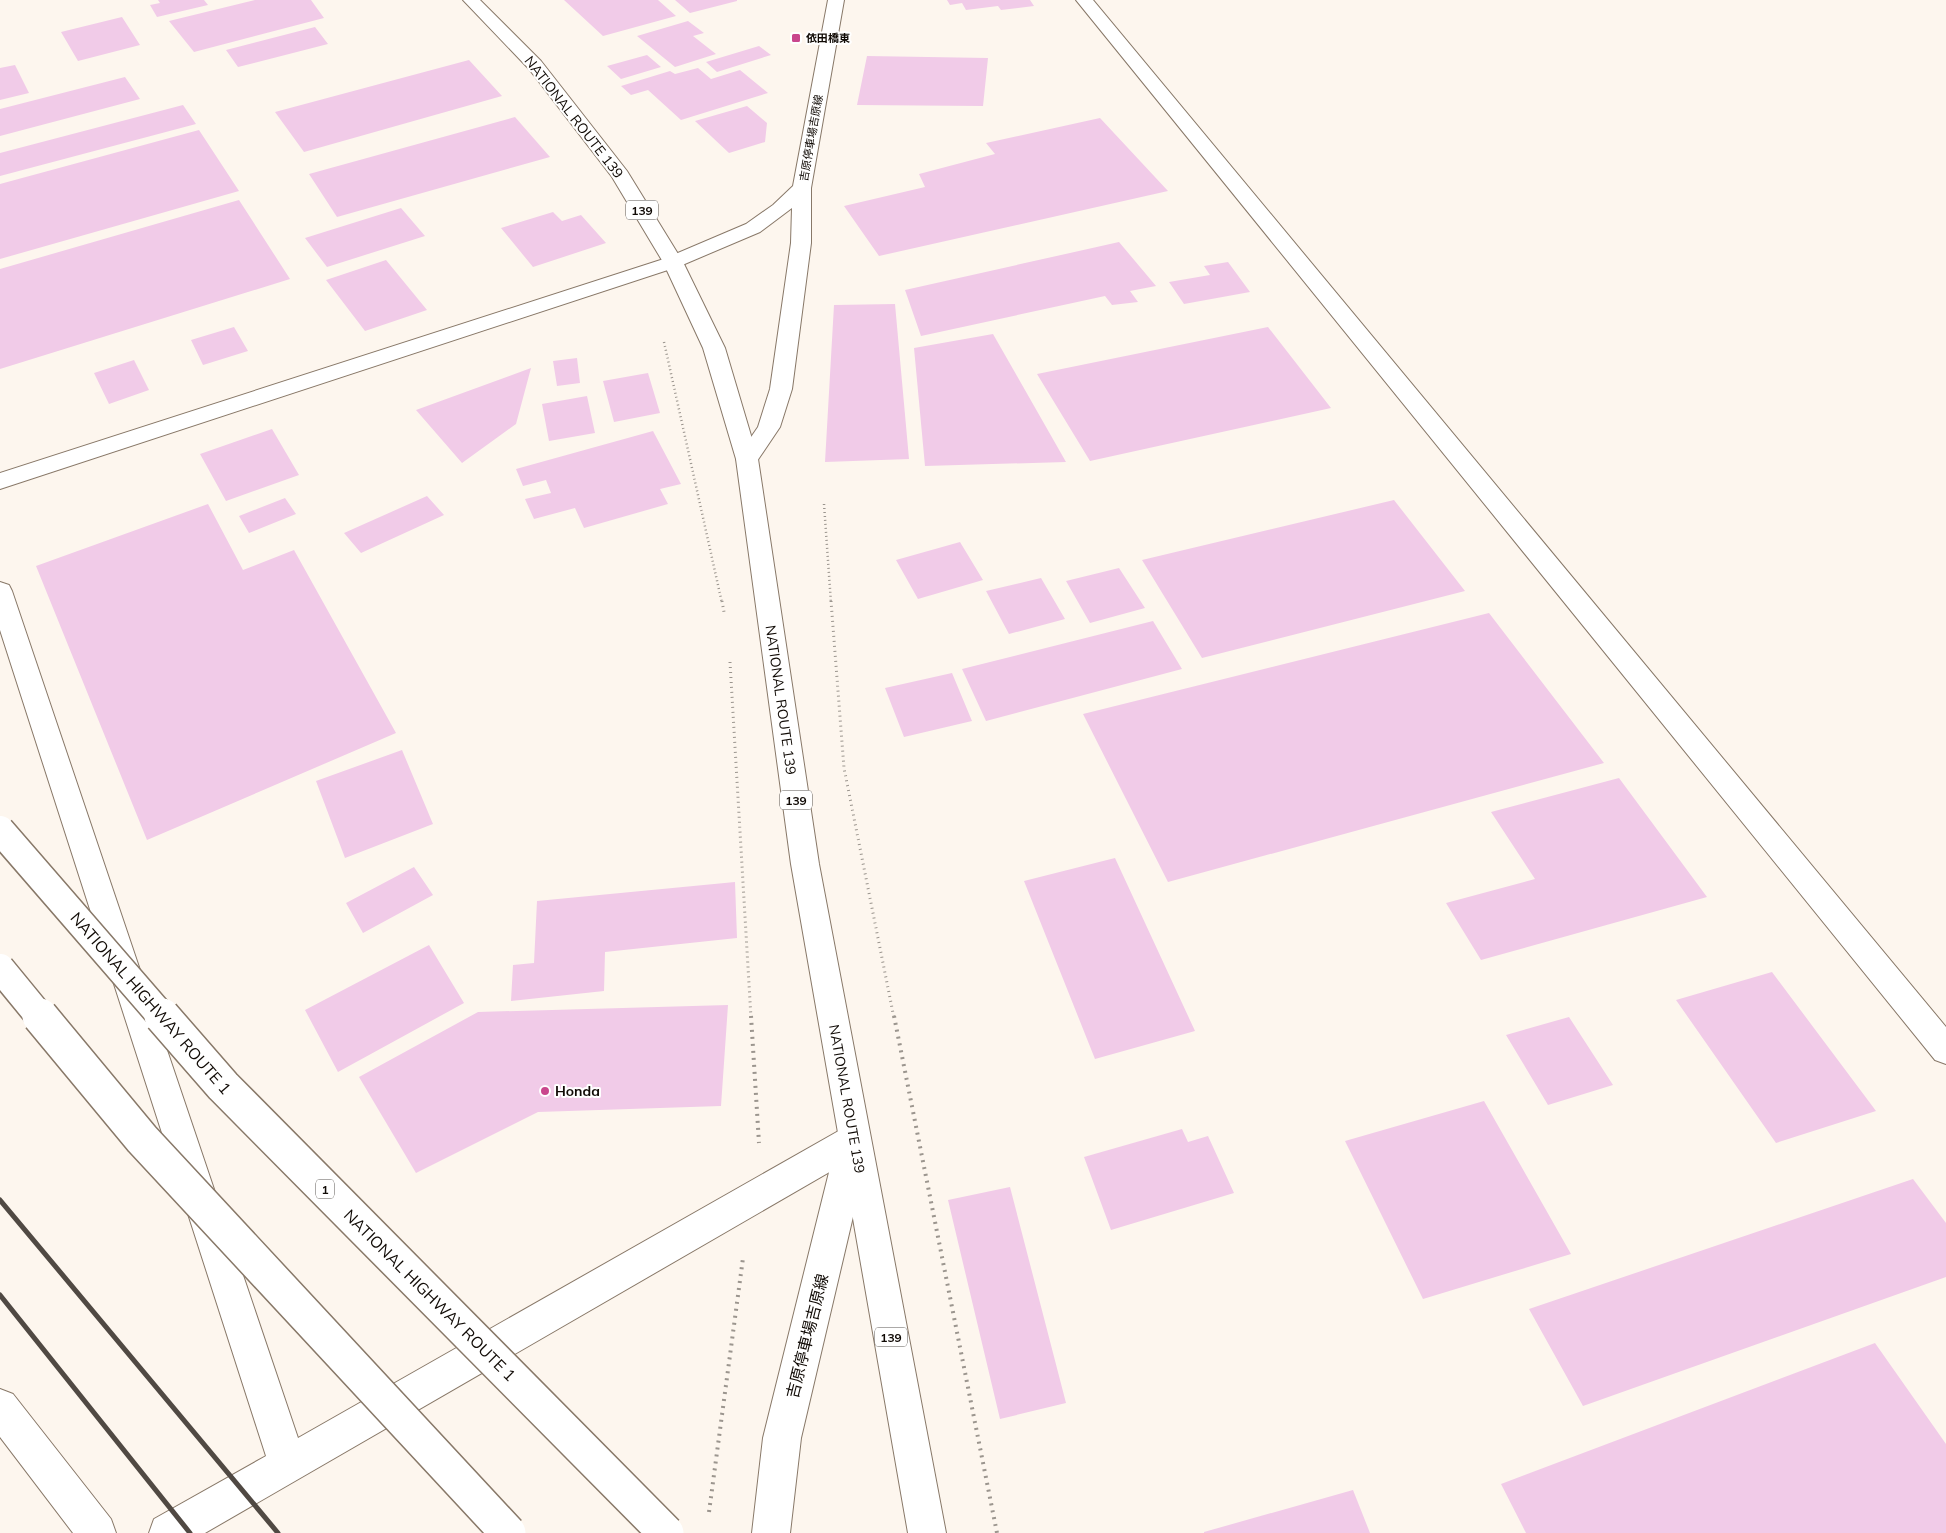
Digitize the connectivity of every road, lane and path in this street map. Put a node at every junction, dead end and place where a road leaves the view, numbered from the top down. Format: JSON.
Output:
{"nodes":[{"id":1,"x":471,"y":0,"type":"edge"},
{"id":2,"x":836,"y":0,"type":"edge"},
{"id":3,"x":1084,"y":0,"type":"edge"},
{"id":4,"x":802,"y":188,"type":"junction"},
{"id":5,"x":673,"y":262,"type":"junction"},
{"id":6,"x":664,"y":340,"type":"dead end"},
{"id":7,"x":747,"y":459,"type":"junction"},
{"id":8,"x":0,"y":480,"type":"edge"},
{"id":9,"x":824,"y":504,"type":"dead end"},
{"id":10,"x":0,"y":591,"type":"edge"},
{"id":11,"x":725,"y":616,"type":"dead end"},
{"id":12,"x":730,"y":655,"type":"dead end"},
{"id":13,"x":0,"y":830,"type":"edge"},
{"id":14,"x":0,"y":968,"type":"edge"},
{"id":15,"x":1946,"y":1050,"type":"edge"},
{"id":16,"x":854,"y":1140,"type":"junction"},
{"id":17,"x":750,"y":1200,"type":"junction"},
{"id":18,"x":0,"y":1407,"type":"edge"},
{"id":19,"x":288,"y":1465,"type":"junction"},
{"id":20,"x":709,"y":1513,"type":"dead end"},
{"id":21,"x":97,"y":1533,"type":"edge"},
{"id":22,"x":168,"y":1533,"type":"edge"},
{"id":23,"x":508,"y":1533,"type":"edge"},
{"id":24,"x":666,"y":1533,"type":"edge"},
{"id":25,"x":771,"y":1533,"type":"edge"},
{"id":26,"x":927,"y":1533,"type":"edge"},
{"id":27,"x":997,"y":1533,"type":"edge"}],
"edges":[{"from":1,"to":5,"type":"main road","name":"NATIONAL ROUTE 139","number":"139"},
{"from":2,"to":4,"type":"main road","name":"吉原停車場吉原線"},
{"from":3,"to":15,"type":"main road"},
{"from":4,"to":5,"type":"main road","name":"吉原停車場吉原線"},
{"from":4,"to":7,"type":"main road"},
{"from":5,"to":7,"type":"main road","name":"NATIONAL ROUTE 139","number":"139"},
{"from":5,"to":8,"type":"main road","name":"吉原停車場吉原線"},
{"from":6,"to":11,"type":"path"},
{"from":7,"to":16,"type":"main road","name":"NATIONAL ROUTE 139","number":"139"},
{"from":9,"to":27,"type":"path"},
{"from":10,"to":19,"type":"main road"},
{"from":12,"to":17,"type":"path"},
{"from":13,"to":24,"type":"main road","name":"NATIONAL HIGHWAY ROUTE 1","number":"1","bridge":true},
{"from":14,"to":23,"type":"main road","bridge":true},
{"from":16,"to":17,"type":"main road"},
{"from":16,"to":25,"type":"main road","name":"吉原停車場吉原線"},
{"from":16,"to":26,"type":"main road","name":"NATIONAL ROUTE 139","number":"139"},
{"from":17,"to":19,"type":"main road"},
{"from":17,"to":20,"type":"path"},
{"from":18,"to":21,"type":"main road"},
{"from":19,"to":22,"type":"main road"}]}
